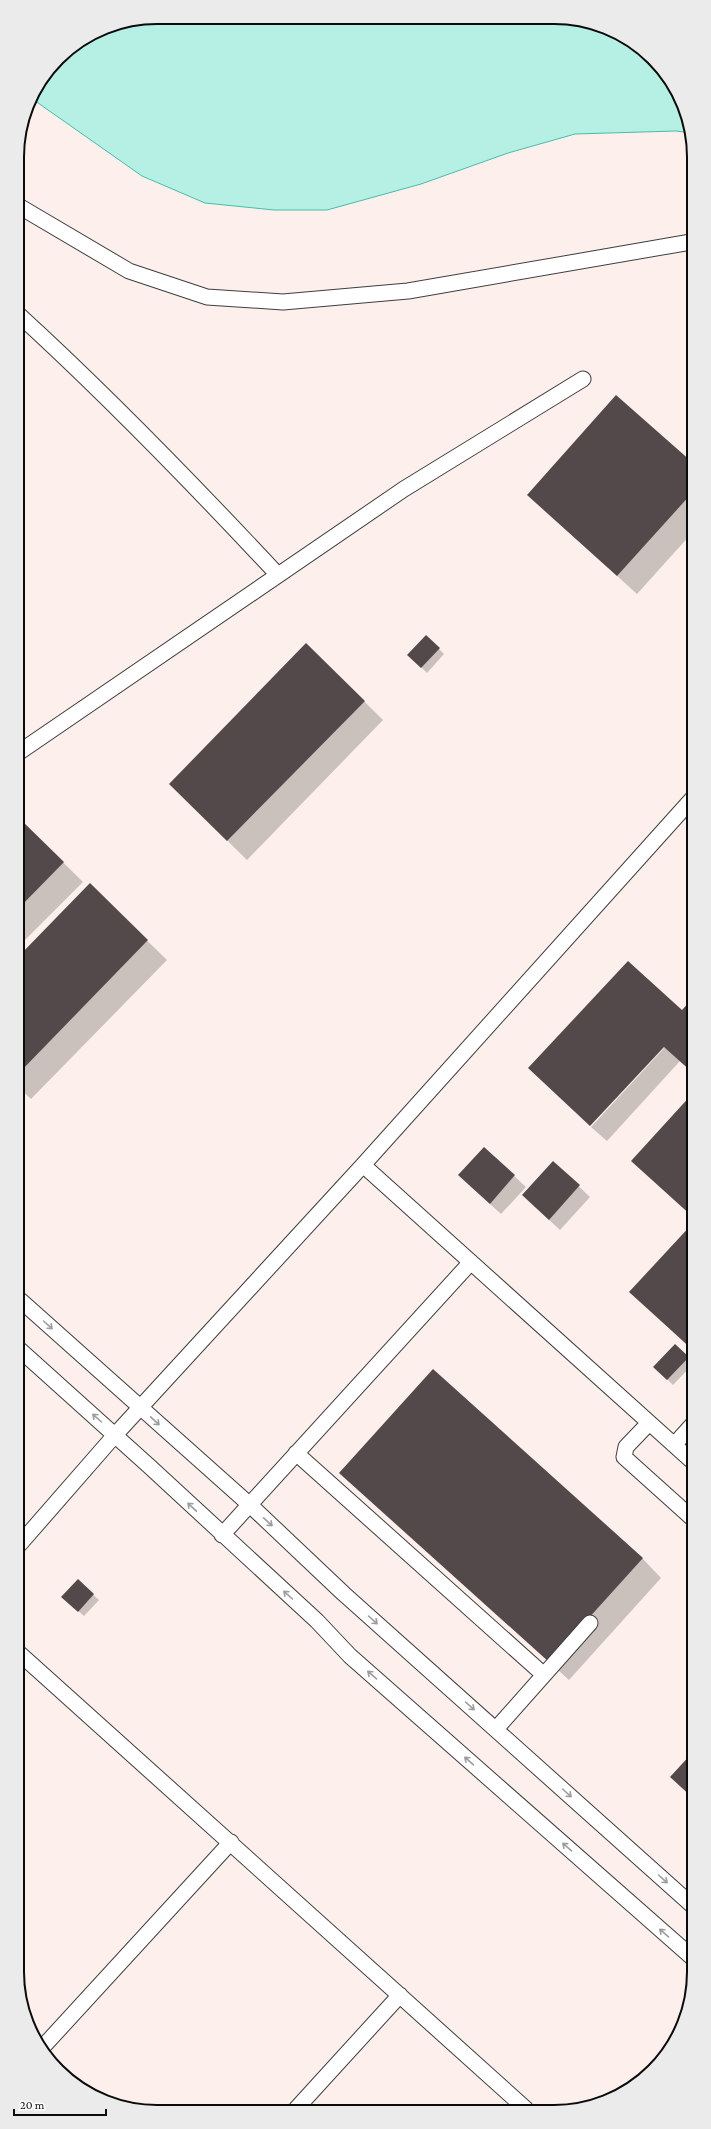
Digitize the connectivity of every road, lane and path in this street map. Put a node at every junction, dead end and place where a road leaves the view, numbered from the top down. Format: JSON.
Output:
{"nodes":[{"id":1,"x":24,"y":209,"type":"edge"},
{"id":2,"x":687,"y":243,"type":"edge"},
{"id":3,"x":24,"y":319,"type":"edge"},
{"id":4,"x":583,"y":379,"type":"dead end"},
{"id":5,"x":278,"y":575,"type":"junction"},
{"id":6,"x":24,"y":749,"type":"edge"},
{"id":7,"x":687,"y":805,"type":"edge"},
{"id":8,"x":363,"y":1166,"type":"junction"},
{"id":9,"x":471,"y":1262,"type":"junction"},
{"id":10,"x":24,"y":1303,"type":"edge"},
{"id":11,"x":24,"y":1353,"type":"edge"},
{"id":12,"x":141,"y":1407,"type":"junction"},
{"id":13,"x":649,"y":1423,"type":"junction"},
{"id":14,"x":687,"y":1431,"type":"edge"},
{"id":15,"x":116,"y":1435,"type":"junction"},
{"id":16,"x":674,"y":1445,"type":"junction"},
{"id":17,"x":296,"y":1453,"type":"junction"},
{"id":18,"x":687,"y":1457,"type":"edge"},
{"id":19,"x":250,"y":1505,"type":"junction"},
{"id":20,"x":687,"y":1514,"type":"edge"},
{"id":21,"x":222,"y":1535,"type":"junction"},
{"id":22,"x":24,"y":1539,"type":"edge"},
{"id":23,"x":590,"y":1623,"type":"dead end"},
{"id":24,"x":24,"y":1657,"type":"edge"},
{"id":25,"x":544,"y":1675,"type":"junction"},
{"id":26,"x":496,"y":1729,"type":"junction"},
{"id":27,"x":231,"y":1842,"type":"junction"},
{"id":28,"x":687,"y":1900,"type":"edge"},
{"id":29,"x":687,"y":1953,"type":"edge"},
{"id":30,"x":400,"y":1995,"type":"junction"},
{"id":31,"x":45,"y":2044,"type":"edge"},
{"id":32,"x":300,"y":2105,"type":"edge"},
{"id":33,"x":522,"y":2105,"type":"edge"}],
"edges":[{"from":1,"to":2,"type":"lane"},
{"from":3,"to":5,"type":"lane"},
{"from":4,"to":5,"type":"lane"},
{"from":5,"to":6,"type":"lane"},
{"from":7,"to":8,"type":"lane"},
{"from":8,"to":9,"type":"lane"},
{"from":8,"to":12,"type":"lane"},
{"from":9,"to":13,"type":"lane"},
{"from":9,"to":17,"type":"lane"},
{"from":10,"to":12,"type":"lane","one_way":true},
{"from":15,"to":11,"type":"lane","one_way":true},
{"from":12,"to":15,"type":"lane"},
{"from":12,"to":19,"type":"lane","one_way":true},
{"from":13,"to":16,"type":"lane"},
{"from":13,"to":20,"type":"lane"},
{"from":14,"to":16,"type":"lane"},
{"from":21,"to":15,"type":"lane","one_way":true},
{"from":15,"to":22,"type":"lane"},
{"from":16,"to":18,"type":"lane"},
{"from":17,"to":19,"type":"lane"},
{"from":17,"to":25,"type":"lane"},
{"from":19,"to":21,"type":"lane"},
{"from":19,"to":26,"type":"lane","one_way":true},
{"from":29,"to":21,"type":"lane","one_way":true},
{"from":23,"to":25,"type":"lane"},
{"from":24,"to":27,"type":"lane"},
{"from":25,"to":26,"type":"lane"},
{"from":26,"to":28,"type":"lane","one_way":true},
{"from":27,"to":30,"type":"lane"},
{"from":27,"to":31,"type":"lane"},
{"from":30,"to":32,"type":"lane"},
{"from":30,"to":33,"type":"lane"}]}
